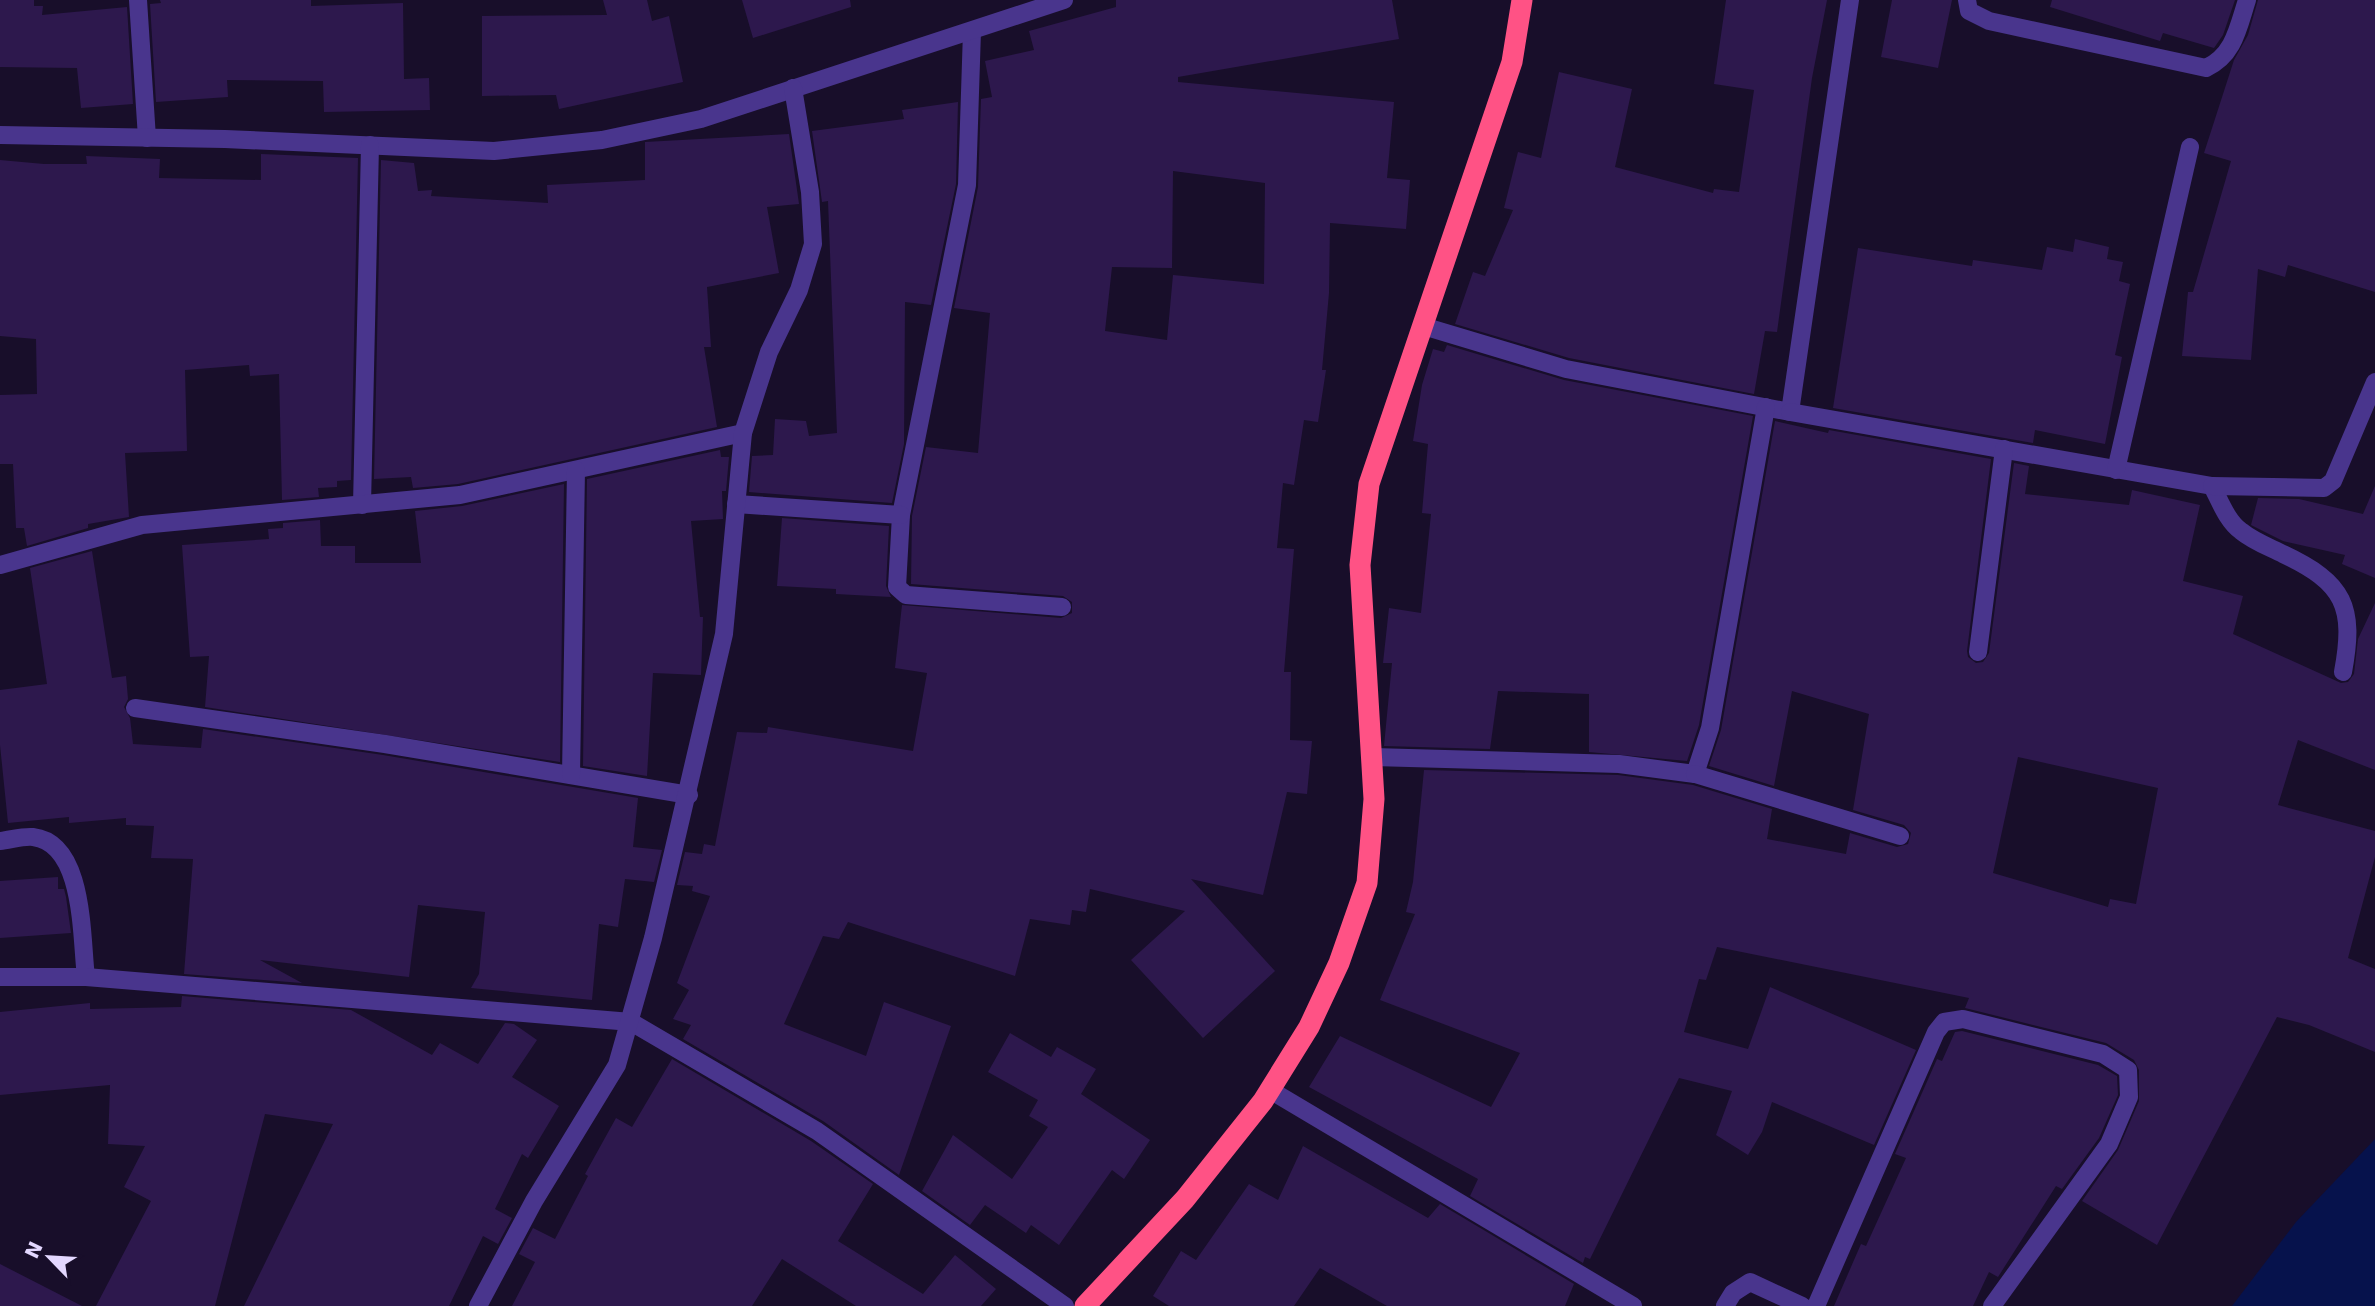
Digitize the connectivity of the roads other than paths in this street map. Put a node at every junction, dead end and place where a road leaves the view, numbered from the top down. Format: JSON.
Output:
{"nodes":[{"id":1,"x":138,"y":0,"type":"edge"},
{"id":2,"x":1064,"y":0,"type":"edge"},
{"id":3,"x":1522,"y":0,"type":"edge"},
{"id":4,"x":1850,"y":0,"type":"edge"},
{"id":5,"x":1967,"y":0,"type":"edge"},
{"id":6,"x":2247,"y":0,"type":"edge"},
{"id":7,"x":972,"y":31,"type":"junction"},
{"id":8,"x":793,"y":88,"type":"junction"},
{"id":9,"x":0,"y":135,"type":"edge"},
{"id":10,"x":147,"y":138,"type":"junction"},
{"id":11,"x":370,"y":145,"type":"junction"},
{"id":12,"x":2190,"y":147,"type":"dead end"},
{"id":13,"x":1423,"y":326,"type":"junction"},
{"id":14,"x":2375,"y":383,"type":"edge"},
{"id":15,"x":1766,"y":407,"type":"junction"},
{"id":16,"x":1790,"y":412,"type":"junction"},
{"id":17,"x":743,"y":433,"type":"junction"},
{"id":18,"x":2004,"y":450,"type":"junction"},
{"id":19,"x":576,"y":470,"type":"junction"},
{"id":20,"x":2116,"y":470,"type":"junction"},
{"id":21,"x":2212,"y":486,"type":"junction"},
{"id":22,"x":736,"y":504,"type":"junction"},
{"id":23,"x":362,"y":506,"type":"junction"},
{"id":24,"x":901,"y":515,"type":"junction"},
{"id":25,"x":0,"y":565,"type":"edge"},
{"id":26,"x":1062,"y":607,"type":"dead end"},
{"id":27,"x":1978,"y":652,"type":"dead end"},
{"id":28,"x":2343,"y":672,"type":"dead end"},
{"id":29,"x":135,"y":708,"type":"dead end"},
{"id":30,"x":1373,"y":757,"type":"junction"},
{"id":31,"x":1695,"y":774,"type":"junction"},
{"id":32,"x":571,"y":775,"type":"junction"},
{"id":33,"x":689,"y":795,"type":"junction"},
{"id":34,"x":1900,"y":836,"type":"dead end"},
{"id":35,"x":0,"y":841,"type":"edge"},
{"id":36,"x":0,"y":977,"type":"edge"},
{"id":37,"x":86,"y":977,"type":"junction"},
{"id":38,"x":631,"y":1022,"type":"junction"},
{"id":39,"x":1270,"y":1090,"type":"junction"},
{"id":40,"x":478,"y":1306,"type":"edge"},
{"id":41,"x":1065,"y":1306,"type":"edge"},
{"id":42,"x":1085,"y":1306,"type":"edge"},
{"id":43,"x":1633,"y":1306,"type":"edge"},
{"id":44,"x":1725,"y":1306,"type":"edge"},
{"id":45,"x":1802,"y":1306,"type":"edge"},
{"id":46,"x":1816,"y":1306,"type":"edge"},
{"id":47,"x":1992,"y":1306,"type":"edge"}],
"edges":[{"from":1,"to":10,"type":"street"},
{"from":2,"to":7,"type":"street"},
{"from":3,"to":13,"type":"highway"},
{"from":4,"to":16,"type":"street"},
{"from":5,"to":6,"type":"street"},
{"from":7,"to":8,"type":"street"},
{"from":7,"to":24,"type":"street"},
{"from":8,"to":11,"type":"street"},
{"from":8,"to":17,"type":"street"},
{"from":9,"to":10,"type":"street"},
{"from":10,"to":11,"type":"street"},
{"from":11,"to":23,"type":"street"},
{"from":12,"to":20,"type":"street"},
{"from":13,"to":15,"type":"street"},
{"from":13,"to":30,"type":"highway"},
{"from":14,"to":21,"type":"street"},
{"from":15,"to":16,"type":"street"},
{"from":15,"to":31,"type":"street"},
{"from":16,"to":18,"type":"street"},
{"from":17,"to":19,"type":"street"},
{"from":17,"to":22,"type":"street"},
{"from":18,"to":20,"type":"street"},
{"from":18,"to":27,"type":"street"},
{"from":19,"to":23,"type":"street"},
{"from":19,"to":32,"type":"street"},
{"from":20,"to":21,"type":"street"},
{"from":21,"to":28,"type":"street"},
{"from":22,"to":24,"type":"street"},
{"from":22,"to":33,"type":"street"},
{"from":23,"to":25,"type":"street"},
{"from":24,"to":26,"type":"street"},
{"from":29,"to":32,"type":"street"},
{"from":30,"to":31,"type":"street"},
{"from":30,"to":39,"type":"highway"},
{"from":31,"to":34,"type":"street"},
{"from":32,"to":33,"type":"street"},
{"from":33,"to":38,"type":"street"},
{"from":35,"to":37,"type":"street"},
{"from":36,"to":37,"type":"street"},
{"from":37,"to":38,"type":"street"},
{"from":38,"to":40,"type":"street"},
{"from":38,"to":41,"type":"street"},
{"from":39,"to":42,"type":"highway"},
{"from":39,"to":43,"type":"street"},
{"from":44,"to":45,"type":"street"},
{"from":46,"to":47,"type":"street"}]}
